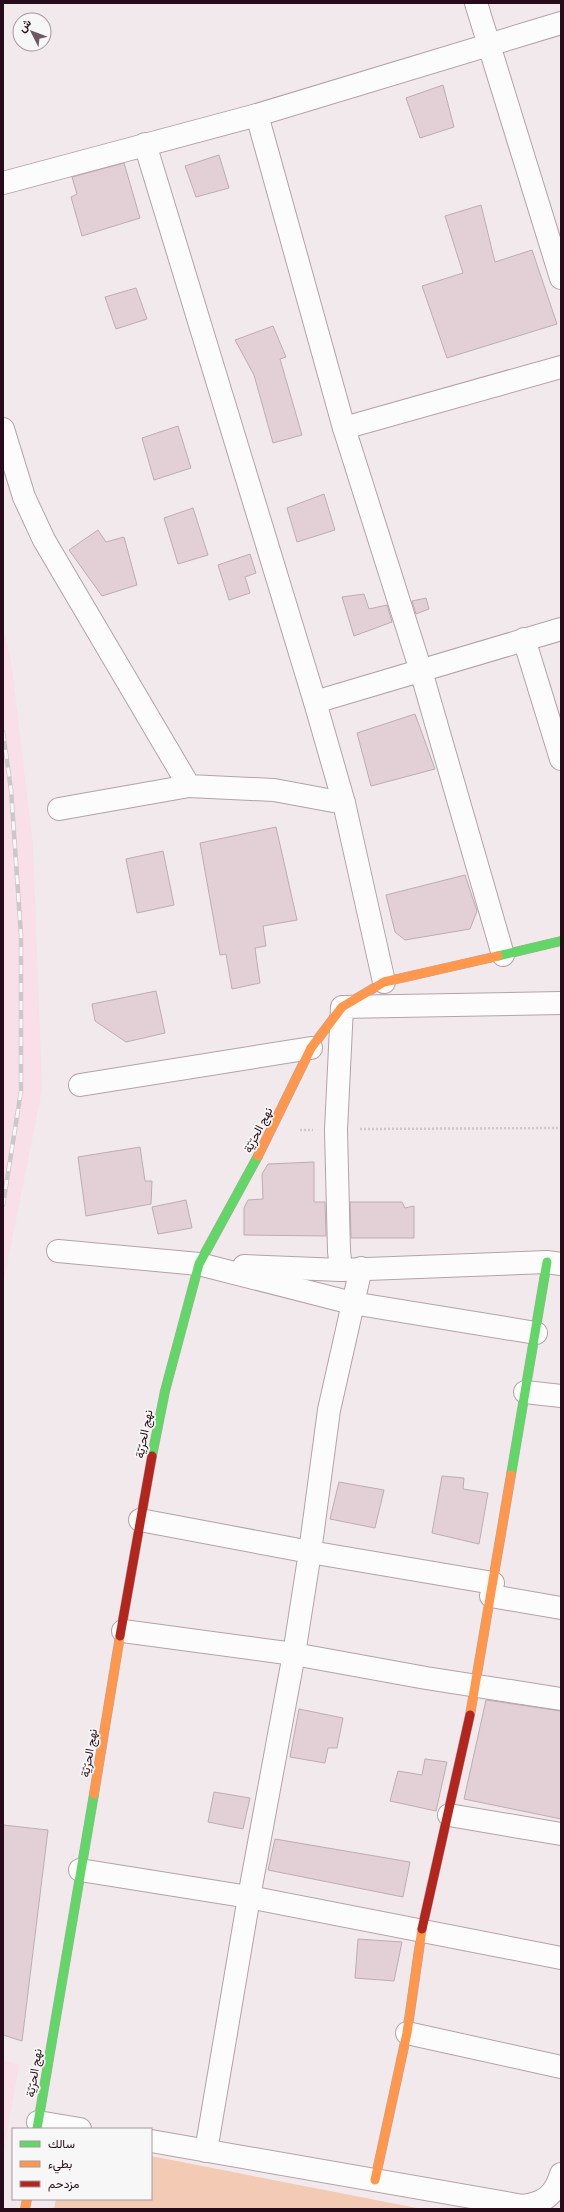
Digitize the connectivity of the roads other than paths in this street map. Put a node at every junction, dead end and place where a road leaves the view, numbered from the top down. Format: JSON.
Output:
{"nodes":[{"id":1,"x":476,"y":3,"type":"edge"},
{"id":2,"x":561,"y":23,"type":"edge"},
{"id":3,"x":488,"y":44,"type":"junction"},
{"id":4,"x":257,"y":115,"type":"junction"},
{"id":5,"x":145,"y":144,"type":"junction"},
{"id":6,"x":3,"y":183,"type":"edge"},
{"id":7,"x":560,"y":270,"type":"edge"},
{"id":8,"x":561,"y":366,"type":"edge"},
{"id":9,"x":344,"y":428,"type":"junction"},
{"id":10,"x":3,"y":429,"type":"edge"},
{"id":11,"x":561,"y":628,"type":"edge"},
{"id":12,"x":524,"y":639,"type":"junction"},
{"id":13,"x":421,"y":671,"type":"junction"},
{"id":14,"x":315,"y":702,"type":"junction"},
{"id":15,"x":561,"y":759,"type":"edge"},
{"id":16,"x":189,"y":786,"type":"junction"},
{"id":17,"x":344,"y":803,"type":"junction"},
{"id":18,"x":59,"y":809,"type":"dead end"},
{"id":19,"x":561,"y":941,"type":"edge"},
{"id":20,"x":503,"y":955,"type":"junction"},
{"id":21,"x":384,"y":982,"type":"junction"},
{"id":22,"x":561,"y":1003,"type":"edge"},
{"id":23,"x":342,"y":1007,"type":"junction"},
{"id":24,"x":311,"y":1048,"type":"junction"},
{"id":25,"x":80,"y":1085,"type":"dead end"},
{"id":26,"x":58,"y":1251,"type":"dead end"},
{"id":27,"x":554,"y":1263,"type":"edge"},
{"id":28,"x":199,"y":1264,"type":"junction"},
{"id":29,"x":351,"y":1269,"type":"junction"},
{"id":30,"x":352,"y":1303,"type":"junction"},
{"id":31,"x":536,"y":1333,"type":"junction"},
{"id":32,"x":525,"y":1392,"type":"junction"},
{"id":33,"x":561,"y":1396,"type":"edge"},
{"id":34,"x":140,"y":1520,"type":"junction"},
{"id":35,"x":310,"y":1552,"type":"junction"},
{"id":36,"x":492,"y":1589,"type":"junction"},
{"id":37,"x":561,"y":1608,"type":"edge"},
{"id":38,"x":123,"y":1631,"type":"junction"},
{"id":39,"x":294,"y":1654,"type":"junction"},
{"id":40,"x":476,"y":1685,"type":"junction"},
{"id":41,"x":561,"y":1699,"type":"edge"},
{"id":42,"x":449,"y":1815,"type":"junction"},
{"id":43,"x":561,"y":1834,"type":"edge"},
{"id":44,"x":80,"y":1870,"type":"junction"},
{"id":45,"x":249,"y":1897,"type":"junction"},
{"id":46,"x":422,"y":1931,"type":"junction"},
{"id":47,"x":561,"y":1958,"type":"edge"},
{"id":48,"x":407,"y":2033,"type":"junction"},
{"id":49,"x":561,"y":2067,"type":"edge"},
{"id":50,"x":38,"y":2125,"type":"edge"},
{"id":51,"x":70,"y":2128,"type":"edge"},
{"id":52,"x":152,"y":2141,"type":"edge"},
{"id":53,"x":206,"y":2151,"type":"junction"},
{"id":54,"x":561,"y":2174,"type":"edge"},
{"id":55,"x":375,"y":2180,"type":"junction"}],
"edges":[{"from":1,"to":3,"type":"street"},
{"from":2,"to":3,"type":"street"},
{"from":3,"to":4,"type":"street"},
{"from":3,"to":7,"type":"street"},
{"from":4,"to":5,"type":"street"},
{"from":4,"to":9,"type":"street"},
{"from":5,"to":6,"type":"street"},
{"from":5,"to":14,"type":"street"},
{"from":8,"to":9,"type":"street"},
{"from":9,"to":13,"type":"street"},
{"from":10,"to":16,"type":"street"},
{"from":11,"to":12,"type":"street"},
{"from":12,"to":13,"type":"street"},
{"from":12,"to":15,"type":"street"},
{"from":13,"to":14,"type":"street"},
{"from":13,"to":20,"type":"street"},
{"from":14,"to":17,"type":"street"},
{"from":16,"to":17,"type":"street"},
{"from":16,"to":18,"type":"street"},
{"from":17,"to":21,"type":"street"},
{"from":19,"to":20,"type":"street","name":"نهج الحرّيّة"},
{"from":20,"to":21,"type":"street","name":"نهج الحرّيّة"},
{"from":21,"to":23,"type":"street","name":"نهج الحرّيّة"},
{"from":22,"to":23,"type":"street"},
{"from":23,"to":24,"type":"street","name":"نهج الحرّيّة"},
{"from":23,"to":29,"type":"street"},
{"from":24,"to":25,"type":"street"},
{"from":24,"to":28,"type":"street","name":"نهج الحرّيّة"},
{"from":26,"to":28,"type":"street"},
{"from":27,"to":29,"type":"street"},
{"from":27,"to":31,"type":"street"},
{"from":28,"to":29,"type":"street"},
{"from":28,"to":30,"type":"street"},
{"from":28,"to":34,"type":"street","name":"نهج الحرّيّة"},
{"from":29,"to":30,"type":"street"},
{"from":30,"to":31,"type":"street"},
{"from":30,"to":35,"type":"street"},
{"from":31,"to":32,"type":"street"},
{"from":32,"to":33,"type":"street"},
{"from":32,"to":36,"type":"street"},
{"from":34,"to":35,"type":"street"},
{"from":34,"to":38,"type":"street","name":"نهج الحرّيّة"},
{"from":35,"to":36,"type":"street"},
{"from":35,"to":39,"type":"street"},
{"from":36,"to":37,"type":"street"},
{"from":36,"to":40,"type":"street"},
{"from":38,"to":39,"type":"street"},
{"from":38,"to":44,"type":"street","name":"نهج الحرّيّة"},
{"from":39,"to":40,"type":"street"},
{"from":39,"to":45,"type":"street"},
{"from":40,"to":41,"type":"street"},
{"from":40,"to":42,"type":"street"},
{"from":42,"to":43,"type":"street"},
{"from":42,"to":46,"type":"street"},
{"from":44,"to":45,"type":"street"},
{"from":44,"to":50,"type":"street","name":"نهج الحرّيّة"},
{"from":45,"to":46,"type":"street"},
{"from":45,"to":53,"type":"street"},
{"from":46,"to":47,"type":"street"},
{"from":46,"to":48,"type":"street"},
{"from":48,"to":49,"type":"street"},
{"from":48,"to":55,"type":"street"},
{"from":50,"to":51,"type":"street"},
{"from":52,"to":53,"type":"street"},
{"from":53,"to":55,"type":"street"},
{"from":54,"to":55,"type":"street"}]}
